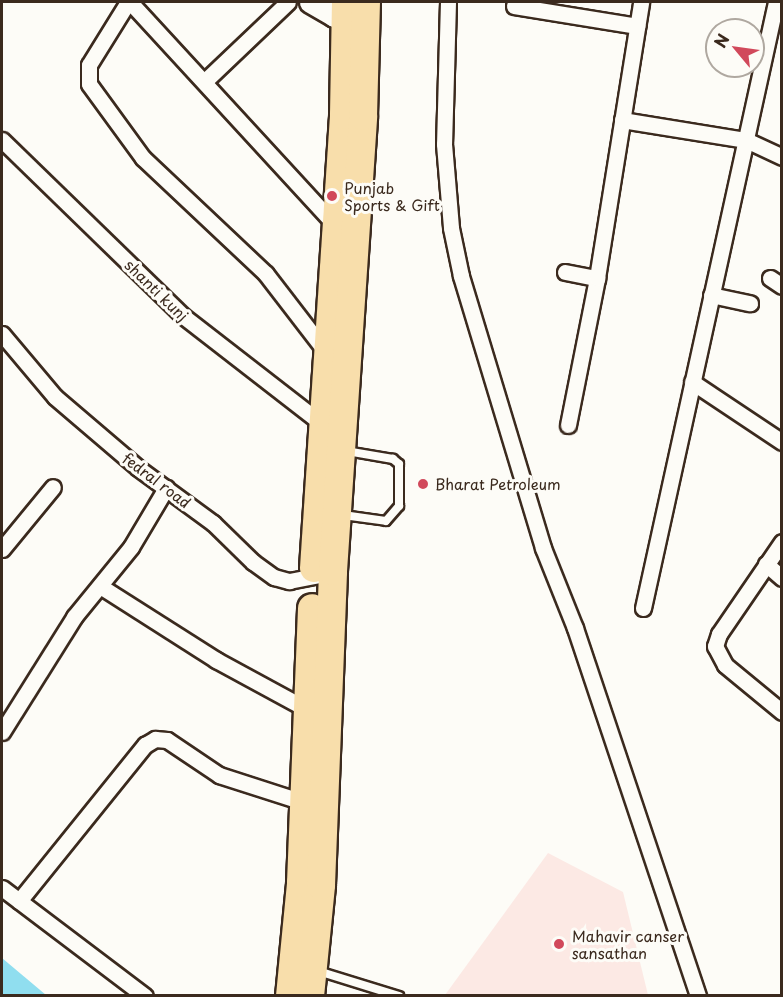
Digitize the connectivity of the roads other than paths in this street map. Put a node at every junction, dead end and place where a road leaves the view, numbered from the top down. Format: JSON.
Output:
{"nodes":[{"id":1,"x":129,"y":2,"type":"edge"},
{"id":2,"x":288,"y":2,"type":"edge"},
{"id":3,"x":310,"y":2,"type":"edge"},
{"id":4,"x":448,"y":2,"type":"edge"},
{"id":5,"x":641,"y":2,"type":"edge"},
{"id":6,"x":776,"y":2,"type":"edge"},
{"id":7,"x":514,"y":6,"type":"dead end"},
{"id":8,"x":356,"y":9,"type":"edge"},
{"id":9,"x":637,"y":26,"type":"junction"},
{"id":10,"x":206,"y":80,"type":"junction"},
{"id":11,"x":622,"y":120,"type":"junction"},
{"id":12,"x":2,"y":140,"type":"edge"},
{"id":13,"x":746,"y":140,"type":"junction"},
{"id":14,"x":782,"y":157,"type":"edge"},
{"id":15,"x":335,"y":225,"type":"junction"},
{"id":16,"x":565,"y":272,"type":"dead end"},
{"id":17,"x":597,"y":278,"type":"junction"},
{"id":18,"x":711,"y":295,"type":"junction"},
{"id":19,"x":750,"y":303,"type":"dead end"},
{"id":20,"x":2,"y":334,"type":"edge"},
{"id":21,"x":328,"y":354,"type":"junction"},
{"id":22,"x":692,"y":382,"type":"junction"},
{"id":23,"x":568,"y":425,"type":"dead end"},
{"id":24,"x":325,"y":426,"type":"junction"},
{"id":25,"x":782,"y":442,"type":"edge"},
{"id":26,"x":343,"y":450,"type":"junction"},
{"id":27,"x":53,"y":487,"type":"dead end"},
{"id":28,"x":166,"y":488,"type":"junction"},
{"id":29,"x":338,"y":514,"type":"junction"},
{"id":30,"x":782,"y":542,"type":"edge"},
{"id":31,"x":2,"y":549,"type":"edge"},
{"id":32,"x":766,"y":564,"type":"junction"},
{"id":33,"x":323,"y":574,"type":"junction"},
{"id":34,"x":782,"y":578,"type":"edge"},
{"id":35,"x":100,"y":586,"type":"junction"},
{"id":36,"x":643,"y":608,"type":"dead end"},
{"id":37,"x":308,"y":710,"type":"junction"},
{"id":38,"x":782,"y":712,"type":"edge"},
{"id":39,"x":2,"y":732,"type":"edge"},
{"id":40,"x":306,"y":803,"type":"junction"},
{"id":41,"x":2,"y":888,"type":"edge"},
{"id":42,"x":19,"y":901,"type":"junction"},
{"id":43,"x":312,"y":983,"type":"edge"},
{"id":44,"x":145,"y":996,"type":"edge"},
{"id":45,"x":290,"y":996,"type":"edge"},
{"id":46,"x":399,"y":996,"type":"edge"},
{"id":47,"x":698,"y":996,"type":"edge"}],
"edges":[{"from":1,"to":10,"type":"street"},
{"from":1,"to":21,"type":"street"},
{"from":2,"to":10,"type":"street"},
{"from":3,"to":8,"type":"street"},
{"from":4,"to":47,"type":"street"},
{"from":5,"to":9,"type":"street"},
{"from":6,"to":13,"type":"street"},
{"from":7,"to":9,"type":"street"},
{"from":8,"to":15,"type":"highway"},
{"from":8,"to":26,"type":"highway"},
{"from":9,"to":11,"type":"street"},
{"from":10,"to":15,"type":"street"},
{"from":11,"to":13,"type":"street"},
{"from":11,"to":17,"type":"street"},
{"from":12,"to":24,"type":"street","name":"shanti kunj"},
{"from":13,"to":14,"type":"street"},
{"from":13,"to":18,"type":"street"},
{"from":15,"to":21,"type":"highway"},
{"from":16,"to":17,"type":"street"},
{"from":17,"to":23,"type":"street"},
{"from":18,"to":19,"type":"street"},
{"from":18,"to":22,"type":"street"},
{"from":20,"to":28,"type":"street","name":"fedral road"},
{"from":21,"to":24,"type":"highway"},
{"from":22,"to":25,"type":"street"},
{"from":22,"to":36,"type":"street"},
{"from":24,"to":33,"type":"highway"},
{"from":26,"to":29,"type":"highway"},
{"from":26,"to":29,"type":"lane"},
{"from":27,"to":31,"type":"street"},
{"from":28,"to":33,"type":"street","name":"fedral road"},
{"from":28,"to":35,"type":"street"},
{"from":29,"to":33,"type":"highway"},
{"from":30,"to":32,"type":"street"},
{"from":32,"to":34,"type":"street"},
{"from":32,"to":38,"type":"street"},
{"from":33,"to":37,"type":"highway"},
{"from":33,"to":43,"type":"highway"},
{"from":35,"to":37,"type":"street"},
{"from":35,"to":39,"type":"street"},
{"from":37,"to":40,"type":"highway"},
{"from":40,"to":42,"type":"street"},
{"from":40,"to":45,"type":"highway"},
{"from":41,"to":42,"type":"street"},
{"from":42,"to":44,"type":"street"},
{"from":43,"to":46,"type":"lane"}]}
